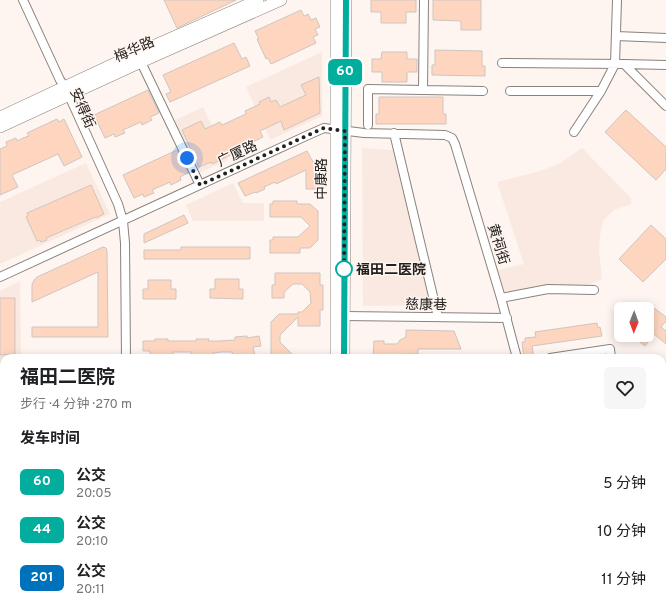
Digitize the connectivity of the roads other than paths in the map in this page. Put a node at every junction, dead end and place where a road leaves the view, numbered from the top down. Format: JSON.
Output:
{"nodes":[{"id":1,"x":23,"y":0,"type":"edge"},
{"id":2,"x":258,"y":0,"type":"edge"},
{"id":3,"x":281,"y":0,"type":"edge"},
{"id":4,"x":336,"y":0,"type":"edge"},
{"id":5,"x":346,"y":0,"type":"edge"},
{"id":6,"x":424,"y":0,"type":"edge"},
{"id":7,"x":616,"y":0,"type":"edge"},
{"id":8,"x":616,"y":36,"type":"junction"},
{"id":9,"x":666,"y":38,"type":"edge"},
{"id":10,"x":139,"y":58,"type":"junction"},
{"id":11,"x":502,"y":63,"type":"dead end"},
{"id":12,"x":615,"y":64,"type":"junction"},
{"id":13,"x":624,"y":64,"type":"junction"},
{"id":14,"x":666,"y":65,"type":"edge"},
{"id":15,"x":63,"y":90,"type":"junction"},
{"id":16,"x":423,"y":90,"type":"junction"},
{"id":17,"x":483,"y":91,"type":"dead end"},
{"id":18,"x":510,"y":91,"type":"dead end"},
{"id":19,"x":601,"y":91,"type":"junction"},
{"id":20,"x":666,"y":106,"type":"edge"},
{"id":21,"x":0,"y":117,"type":"edge"},
{"id":22,"x":368,"y":126,"type":"dead end"},
{"id":23,"x":0,"y":127,"type":"edge"},
{"id":24,"x":341,"y":130,"type":"junction"},
{"id":25,"x":574,"y":132,"type":"dead end"},
{"id":26,"x":394,"y":133,"type":"junction"},
{"id":27,"x":452,"y":138,"type":"joint"},
{"id":28,"x":200,"y":185,"type":"junction"},
{"id":29,"x":121,"y":222,"type":"junction"},
{"id":30,"x":0,"y":278,"type":"edge"},
{"id":31,"x":594,"y":290,"type":"dead end"},
{"id":32,"x":501,"y":298,"type":"junction"},
{"id":33,"x":344,"y":316,"type":"junction"},
{"id":34,"x":438,"y":317,"type":"junction"},
{"id":35,"x":507,"y":318,"type":"junction"},
{"id":36,"x":121,"y":354,"type":"edge"},
{"id":37,"x":126,"y":354,"type":"edge"},
{"id":38,"x":336,"y":354,"type":"edge"},
{"id":39,"x":344,"y":354,"type":"edge"},
{"id":40,"x":516,"y":354,"type":"edge"},
{"id":41,"x":577,"y":354,"type":"edge"},
{"id":42,"x":611,"y":354,"type":"edge"}],
"edges":[{"from":1,"to":15,"type":"street","name":"安得街"},
{"from":2,"to":10,"type":"main road","name":"梅华路"},
{"from":3,"to":10,"type":"main road","name":"梅华路"},
{"from":4,"to":24,"type":"main road","name":"中康路"},
{"from":5,"to":24,"type":"main road","name":"中康路"},
{"from":6,"to":16,"type":"street"},
{"from":7,"to":8,"type":"street"},
{"from":8,"to":9,"type":"street"},
{"from":8,"to":12,"type":"street"},
{"from":10,"to":15,"type":"main road","name":"梅华路"},
{"from":10,"to":28,"type":"street"},
{"from":11,"to":12,"type":"street"},
{"from":12,"to":13,"type":"street"},
{"from":12,"to":19,"type":"street"},
{"from":13,"to":14,"type":"street"},
{"from":13,"to":20,"type":"street"},
{"from":15,"to":21,"type":"main road","name":"梅华路"},
{"from":15,"to":23,"type":"main road","name":"梅华路"},
{"from":15,"to":29,"type":"street","name":"安得街"},
{"from":16,"to":17,"type":"street"},
{"from":16,"to":22,"type":"street"},
{"from":18,"to":19,"type":"street"},
{"from":19,"to":25,"type":"street"},
{"from":24,"to":26,"type":"street","name":"广厦路"},
{"from":24,"to":28,"type":"street","name":"广厦路"},
{"from":24,"to":33,"type":"main road","name":"中康路"},
{"from":24,"to":38,"type":"main road","name":"中康路"},
{"from":26,"to":27,"type":"street","name":"广厦路"},
{"from":26,"to":34,"type":"street"},
{"from":27,"to":32,"type":"street","name":"黄祠街"},
{"from":28,"to":29,"type":"street","name":"广厦路"},
{"from":29,"to":30,"type":"street","name":"广厦路"},
{"from":29,"to":36,"type":"street","name":"安得街"},
{"from":29,"to":37,"type":"street","name":"安得街"},
{"from":31,"to":32,"type":"street"},
{"from":32,"to":35,"type":"street","name":"黄祠街"},
{"from":33,"to":34,"type":"street","name":"慈康巷"},
{"from":33,"to":39,"type":"main road","name":"中康路"},
{"from":34,"to":35,"type":"street","name":"慈康巷"},
{"from":35,"to":40,"type":"street","name":"黄祠街"},
{"from":41,"to":42,"type":"street"}]}
